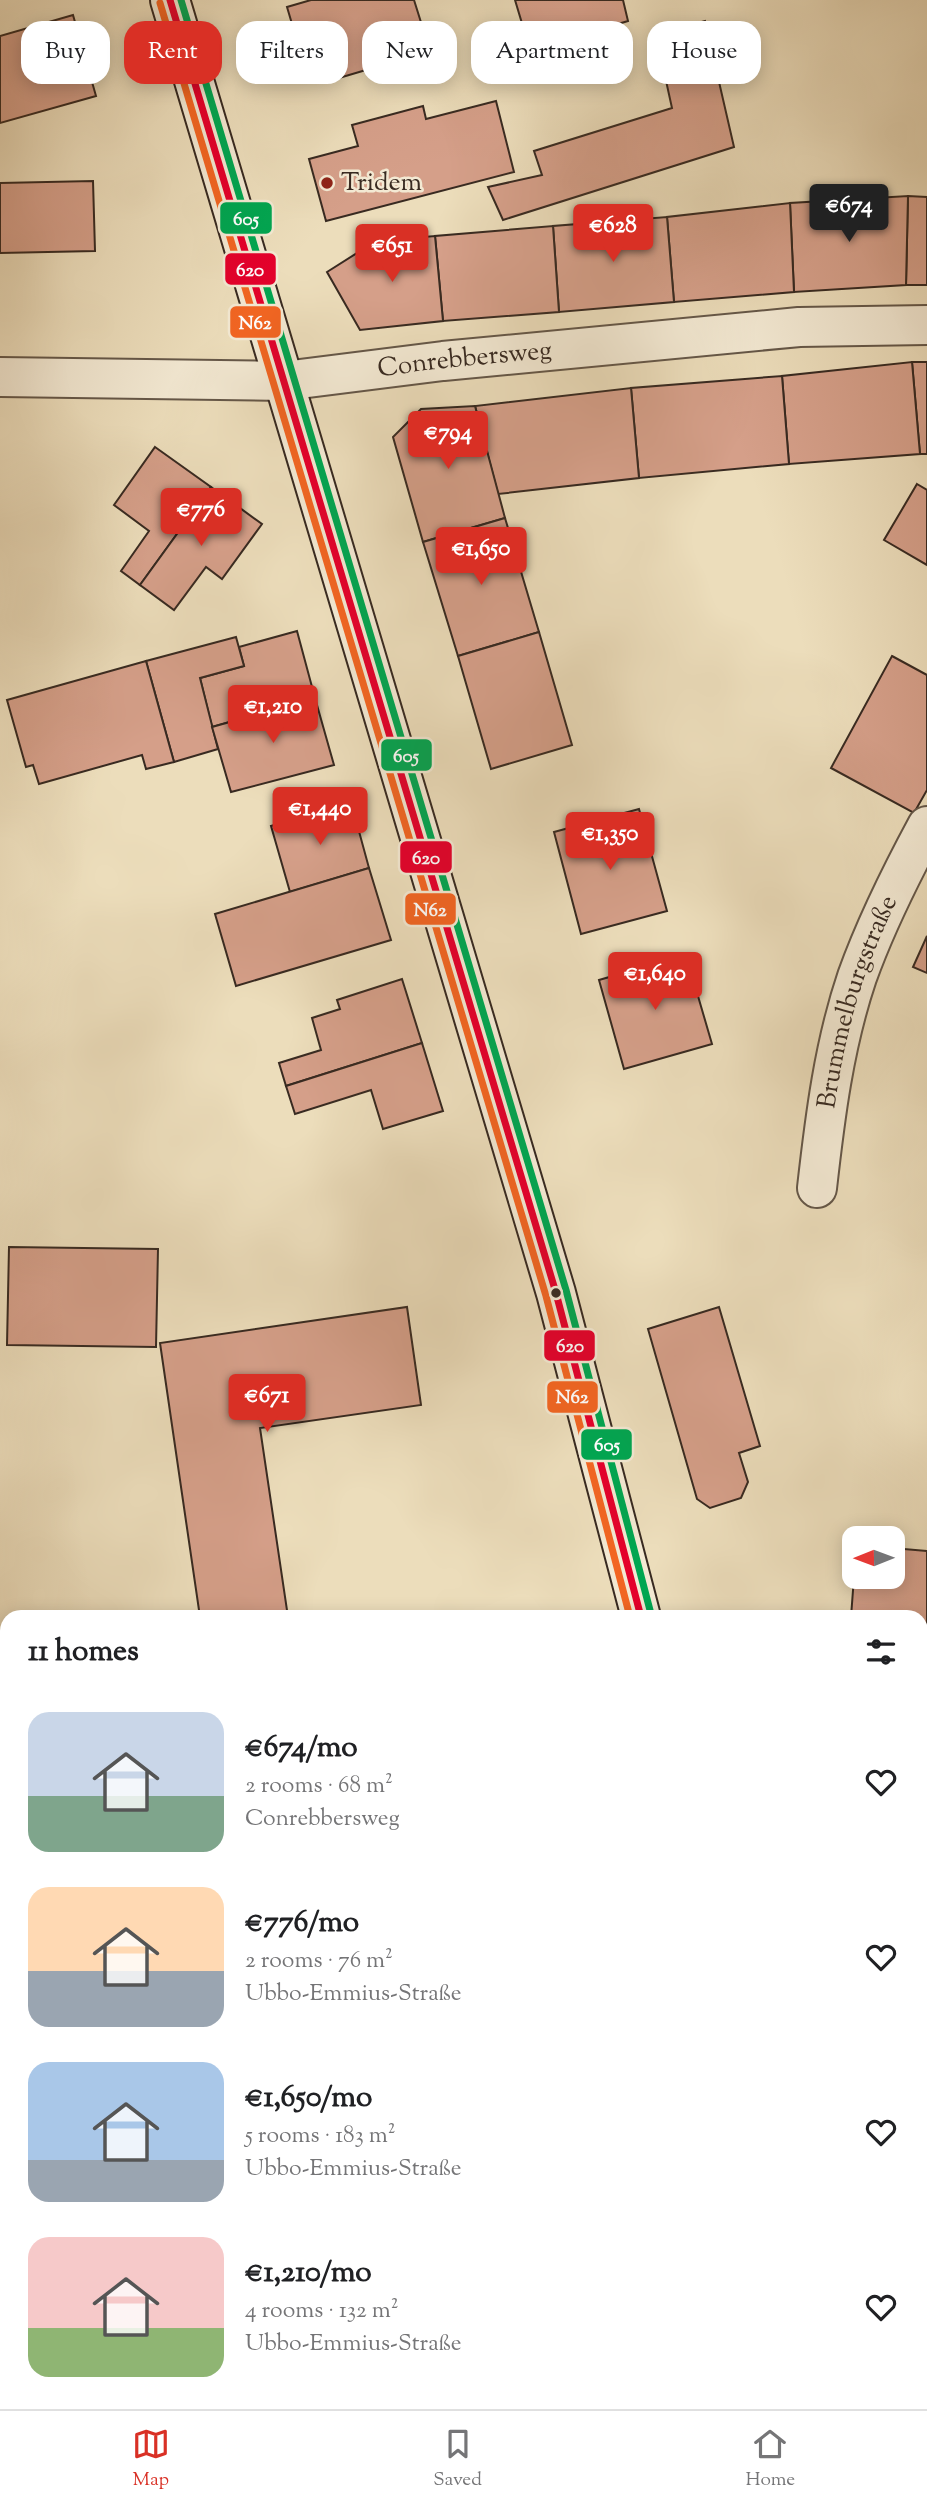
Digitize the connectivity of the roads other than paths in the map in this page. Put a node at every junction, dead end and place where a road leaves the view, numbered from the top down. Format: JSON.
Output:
{"nodes":[{"id":1,"x":170,"y":0,"type":"edge"},
{"id":2,"x":927,"y":325,"type":"edge"},
{"id":3,"x":0,"y":377,"type":"edge"},
{"id":4,"x":284,"y":382,"type":"junction"},
{"id":5,"x":927,"y":826,"type":"edge"},
{"id":6,"x":817,"y":1188,"type":"dead end"},
{"id":7,"x":639,"y":1610,"type":"edge"}],
"edges":[{"from":1,"to":4,"type":"main road"},
{"from":2,"to":4,"type":"main road","name":"Conrebbersweg"},
{"from":3,"to":4,"type":"main road","name":"Conrebbersweg"},
{"from":4,"to":7,"type":"main road"},
{"from":5,"to":6,"type":"main road","name":"Brummelburgstraße"}]}
